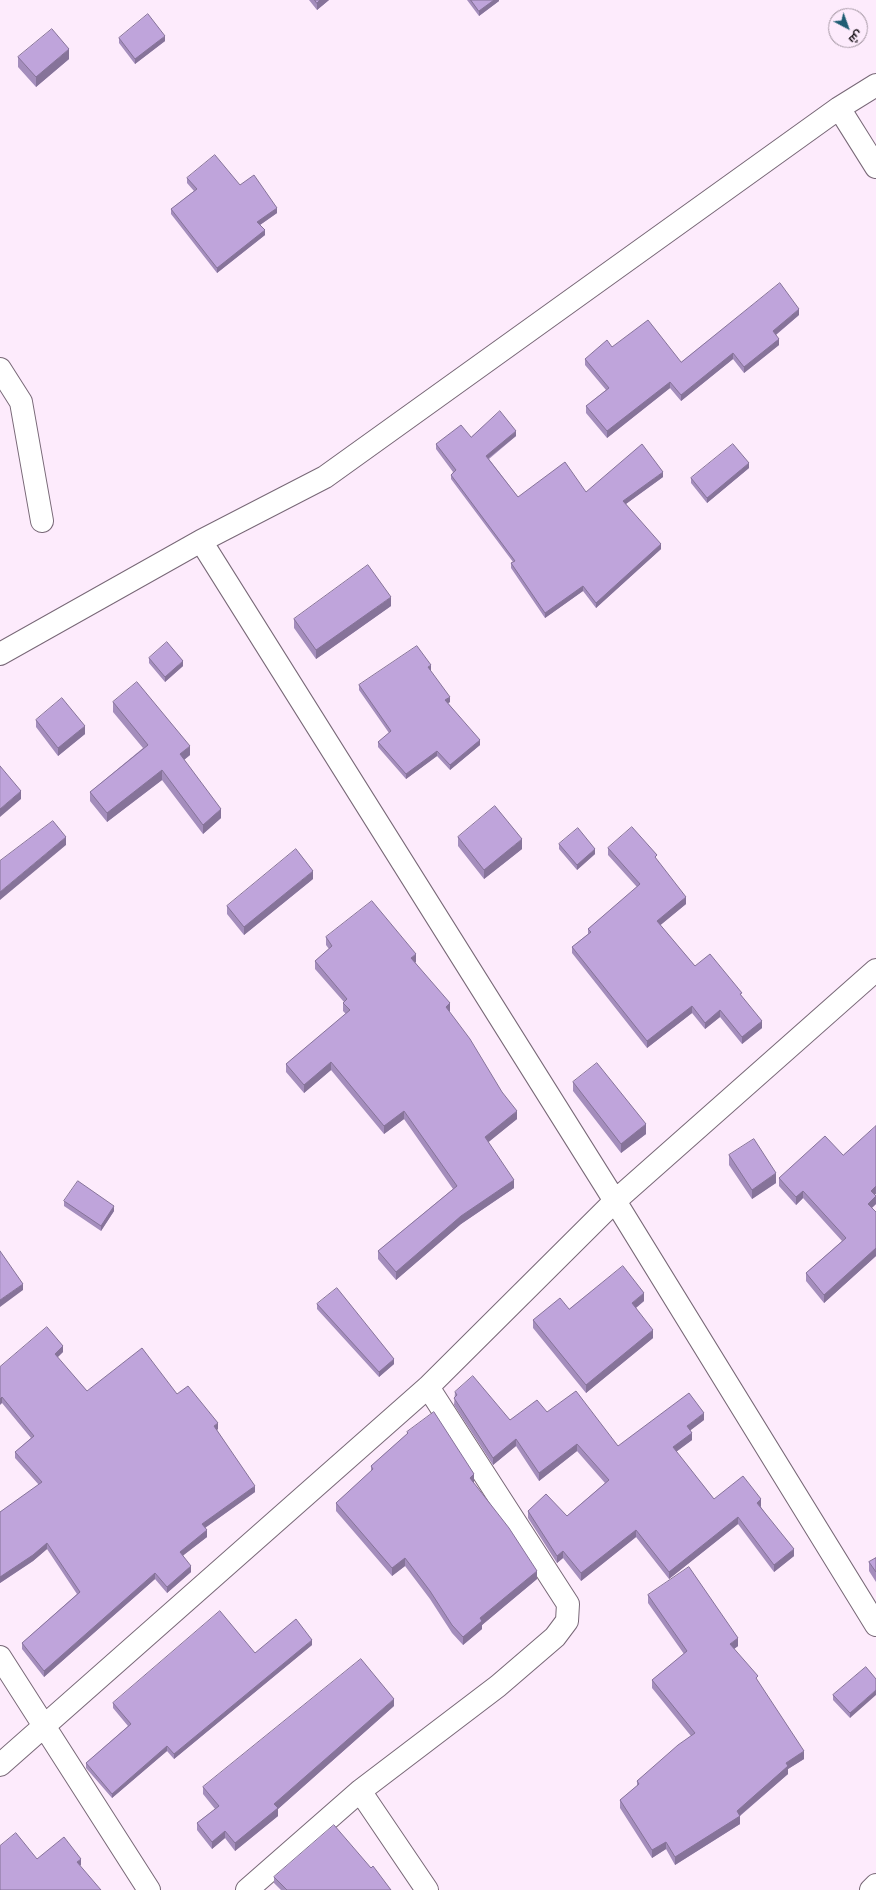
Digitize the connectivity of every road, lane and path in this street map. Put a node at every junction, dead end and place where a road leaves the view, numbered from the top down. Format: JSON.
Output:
{"nodes":[{"id":1,"x":876,"y":85,"type":"edge"},
{"id":2,"x":839,"y":108,"type":"junction"},
{"id":3,"x":876,"y":167,"type":"edge"},
{"id":4,"x":0,"y":369,"type":"edge"},
{"id":5,"x":42,"y":521,"type":"dead end"},
{"id":6,"x":201,"y":541,"type":"junction"},
{"id":7,"x":0,"y":654,"type":"edge"},
{"id":8,"x":876,"y":970,"type":"edge"},
{"id":9,"x":615,"y":1201,"type":"junction"},
{"id":10,"x":428,"y":1387,"type":"junction"},
{"id":11,"x":876,"y":1625,"type":"edge"},
{"id":12,"x":0,"y":1657,"type":"edge"},
{"id":13,"x":44,"y":1725,"type":"junction"},
{"id":14,"x":0,"y":1765,"type":"edge"},
{"id":15,"x":360,"y":1791,"type":"junction"},
{"id":16,"x":876,"y":1885,"type":"edge"},
{"id":17,"x":149,"y":1890,"type":"edge"},
{"id":18,"x":247,"y":1890,"type":"edge"},
{"id":19,"x":427,"y":1890,"type":"edge"},
{"id":20,"x":871,"y":1890,"type":"edge"}],
"edges":[{"from":1,"to":2,"type":"street"},
{"from":2,"to":3,"type":"street"},
{"from":2,"to":6,"type":"street"},
{"from":4,"to":5,"type":"street"},
{"from":6,"to":7,"type":"street"},
{"from":6,"to":9,"type":"street"},
{"from":8,"to":9,"type":"street"},
{"from":9,"to":10,"type":"street"},
{"from":9,"to":11,"type":"street"},
{"from":10,"to":13,"type":"street"},
{"from":10,"to":15,"type":"street"},
{"from":12,"to":13,"type":"street"},
{"from":13,"to":14,"type":"street"},
{"from":13,"to":17,"type":"street"},
{"from":15,"to":18,"type":"street"},
{"from":15,"to":19,"type":"street"},
{"from":16,"to":20,"type":"street"}]}
